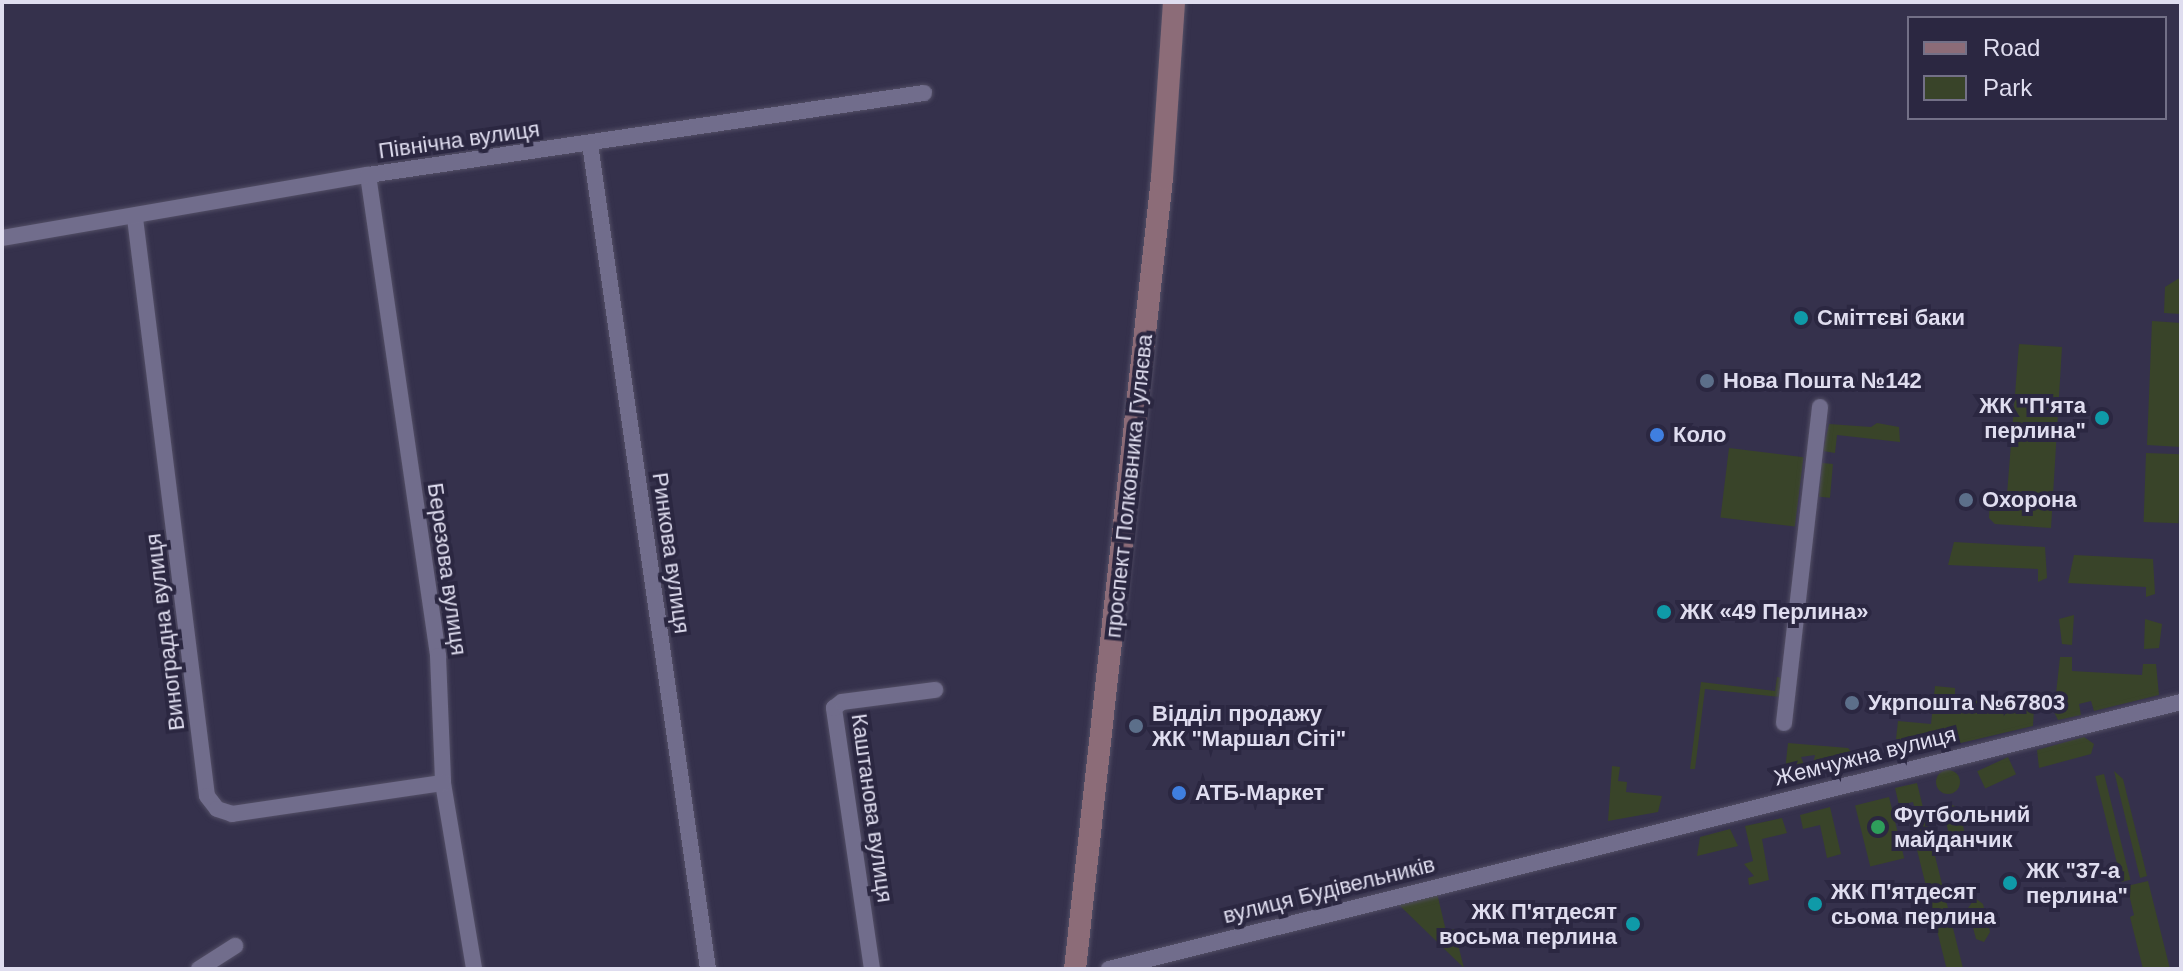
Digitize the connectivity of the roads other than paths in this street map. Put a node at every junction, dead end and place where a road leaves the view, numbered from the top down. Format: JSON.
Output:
{"nodes":[{"id":1,"x":1174,"y":2,"type":"edge"},
{"id":2,"x":924,"y":93,"type":"dead end"},
{"id":3,"x":590,"y":144,"type":"junction"},
{"id":4,"x":368,"y":175,"type":"junction"},
{"id":5,"x":135,"y":218,"type":"junction"},
{"id":6,"x":2,"y":238,"type":"edge"},
{"id":7,"x":1820,"y":407,"type":"dead end"},
{"id":8,"x":935,"y":690,"type":"dead end"},
{"id":9,"x":2181,"y":702,"type":"edge"},
{"id":10,"x":1784,"y":723,"type":"dead end"},
{"id":11,"x":443,"y":783,"type":"junction"},
{"id":12,"x":1559,"y":853,"type":"joint"},
{"id":13,"x":235,"y":946,"type":"dead end"},
{"id":14,"x":199,"y":969,"type":"edge"},
{"id":15,"x":474,"y":969,"type":"edge"},
{"id":16,"x":708,"y":969,"type":"edge"},
{"id":17,"x":872,"y":969,"type":"edge"},
{"id":18,"x":1075,"y":969,"type":"edge"},
{"id":19,"x":1109,"y":969,"type":"edge"}],
"edges":[{"from":1,"to":18,"type":"main road","name":"проспект Полковника Гуляєва"},
{"from":2,"to":3,"type":"street","name":"Північна вулиця"},
{"from":3,"to":4,"type":"street","name":"Північна вулиця"},
{"from":3,"to":16,"type":"street","name":"Ринкова вулиця"},
{"from":4,"to":5,"type":"street","name":"Північна вулиця"},
{"from":4,"to":11,"type":"street","name":"Березова вулиця"},
{"from":5,"to":6,"type":"street","name":"Північна вулиця"},
{"from":5,"to":11,"type":"street","name":"Виноградна вулиця"},
{"from":7,"to":10,"type":"street"},
{"from":8,"to":17,"type":"street","name":"Каштанова вулиця"},
{"from":9,"to":12,"type":"street","name":"Жемчужна вулиця"},
{"from":11,"to":15,"type":"street","name":"Березова вулиця"},
{"from":12,"to":19,"type":"street","name":"вулиця Будівельників"},
{"from":13,"to":14,"type":"street"}]}
